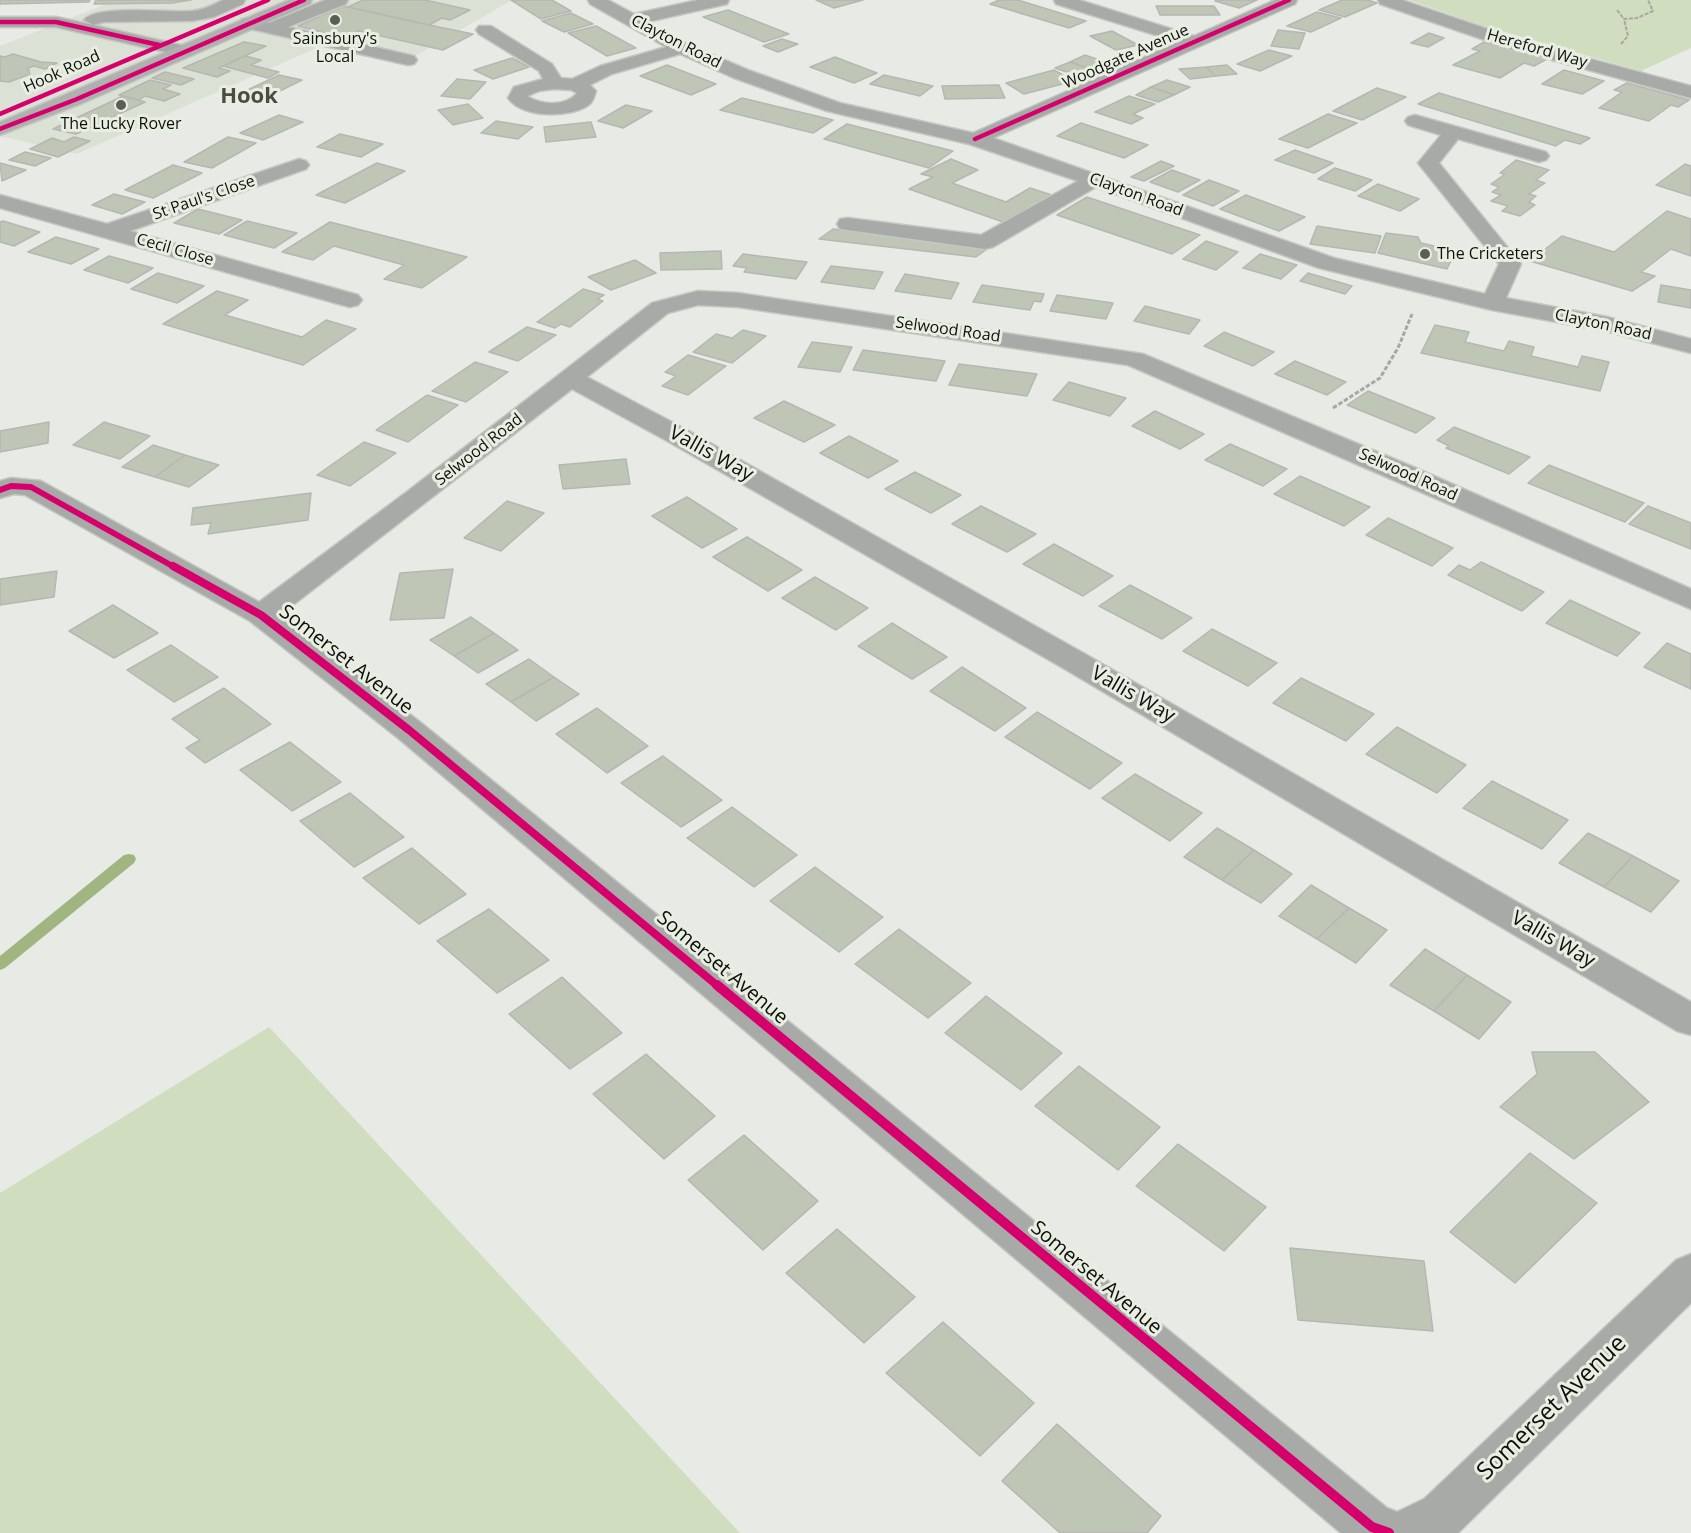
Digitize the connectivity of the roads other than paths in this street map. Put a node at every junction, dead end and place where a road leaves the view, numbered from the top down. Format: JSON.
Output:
{"nodes":[{"id":1,"x":237,"y":0,"type":"edge"},
{"id":2,"x":268,"y":0,"type":"edge"},
{"id":3,"x":304,"y":0,"type":"edge"},
{"id":4,"x":340,"y":0,"type":"edge"},
{"id":5,"x":596,"y":0,"type":"edge"},
{"id":6,"x":721,"y":0,"type":"edge"},
{"id":7,"x":1062,"y":0,"type":"edge"},
{"id":8,"x":1289,"y":0,"type":"edge"},
{"id":9,"x":1386,"y":0,"type":"edge"},
{"id":10,"x":632,"y":20,"type":"junction"},
{"id":11,"x":0,"y":22,"type":"edge"},
{"id":12,"x":248,"y":23,"type":"junction"},
{"id":13,"x":77,"y":26,"type":"junction"},
{"id":14,"x":271,"y":28,"type":"junction"},
{"id":15,"x":485,"y":30,"type":"dead end"},
{"id":16,"x":1192,"y":41,"type":"junction"},
{"id":17,"x":158,"y":45,"type":"junction"},
{"id":18,"x":681,"y":48,"type":"junction"},
{"id":19,"x":183,"y":51,"type":"junction"},
{"id":20,"x":408,"y":60,"type":"dead end"},
{"id":21,"x":554,"y":82,"type":"junction"},
{"id":22,"x":575,"y":85,"type":"junction"},
{"id":23,"x":1691,"y":92,"type":"edge"},
{"id":24,"x":0,"y":114,"type":"edge"},
{"id":25,"x":1415,"y":121,"type":"dead end"},
{"id":26,"x":0,"y":129,"type":"edge"},
{"id":27,"x":1453,"y":133,"type":"junction"},
{"id":28,"x":975,"y":139,"type":"junction"},
{"id":29,"x":264,"y":156,"type":"dead end"},
{"id":30,"x":1539,"y":156,"type":"dead end"},
{"id":31,"x":1094,"y":180,"type":"junction"},
{"id":32,"x":0,"y":201,"type":"edge"},
{"id":33,"x":848,"y":225,"type":"dead end"},
{"id":34,"x":109,"y":231,"type":"junction"},
{"id":35,"x":350,"y":300,"type":"dead end"},
{"id":36,"x":1492,"y":303,"type":"junction"},
{"id":37,"x":1691,"y":346,"type":"edge"},
{"id":38,"x":570,"y":379,"type":"junction"},
{"id":39,"x":0,"y":490,"type":"edge"},
{"id":40,"x":1691,"y":600,"type":"edge"},
{"id":41,"x":261,"y":615,"type":"junction"},
{"id":42,"x":1691,"y":1020,"type":"edge"},
{"id":43,"x":1691,"y":1274,"type":"edge"},
{"id":44,"x":1389,"y":1533,"type":"edge"},
{"id":45,"x":1407,"y":1533,"type":"edge"}],
"edges":[{"from":1,"to":13,"type":"street"},
{"from":2,"to":17,"type":"highway","name":"Hook Road"},
{"from":3,"to":12,"type":"highway","name":"Hook Road"},
{"from":4,"to":14,"type":"street"},
{"from":5,"to":10,"type":"street","name":"Clayton Road"},
{"from":6,"to":10,"type":"street"},
{"from":7,"to":16,"type":"street"},
{"from":8,"to":16,"type":"street","name":"Woodgate Avenue"},
{"from":9,"to":23,"type":"street","name":"Hereford Way"},
{"from":10,"to":18,"type":"street","name":"Clayton Road"},
{"from":11,"to":13,"type":"street"},
{"from":12,"to":14,"type":"street"},
{"from":12,"to":19,"type":"highway","name":"Hook Road"},
{"from":13,"to":17,"type":"street"},
{"from":14,"to":20,"type":"street"},
{"from":15,"to":21,"type":"street"},
{"from":16,"to":28,"type":"street","name":"Woodgate Avenue"},
{"from":17,"to":19,"type":"street"},
{"from":17,"to":24,"type":"highway","name":"Hook Road"},
{"from":18,"to":22,"type":"street"},
{"from":18,"to":28,"type":"street","name":"Clayton Road"},
{"from":19,"to":26,"type":"highway","name":"Hook Road"},
{"from":21,"to":22,"type":"street"},
{"from":21,"to":22,"type":"street"},
{"from":25,"to":27,"type":"street"},
{"from":27,"to":30,"type":"street"},
{"from":27,"to":36,"type":"street"},
{"from":28,"to":31,"type":"street","name":"Clayton Road"},
{"from":29,"to":34,"type":"street","name":"St Paul's Close"},
{"from":31,"to":33,"type":"street"},
{"from":31,"to":36,"type":"street","name":"Clayton Road"},
{"from":32,"to":34,"type":"street","name":"Cecil Close"},
{"from":34,"to":35,"type":"street","name":"Cecil Close"},
{"from":36,"to":37,"type":"street","name":"Clayton Road"},
{"from":38,"to":40,"type":"street","name":"Selwood Road"},
{"from":38,"to":41,"type":"street","name":"Selwood Road"},
{"from":38,"to":42,"type":"street","name":"Vallis Way"},
{"from":39,"to":41,"type":"street","name":"Somerset Avenue"},
{"from":41,"to":44,"type":"street","name":"Somerset Avenue"},
{"from":43,"to":45,"type":"street","name":"Somerset Avenue"}]}
